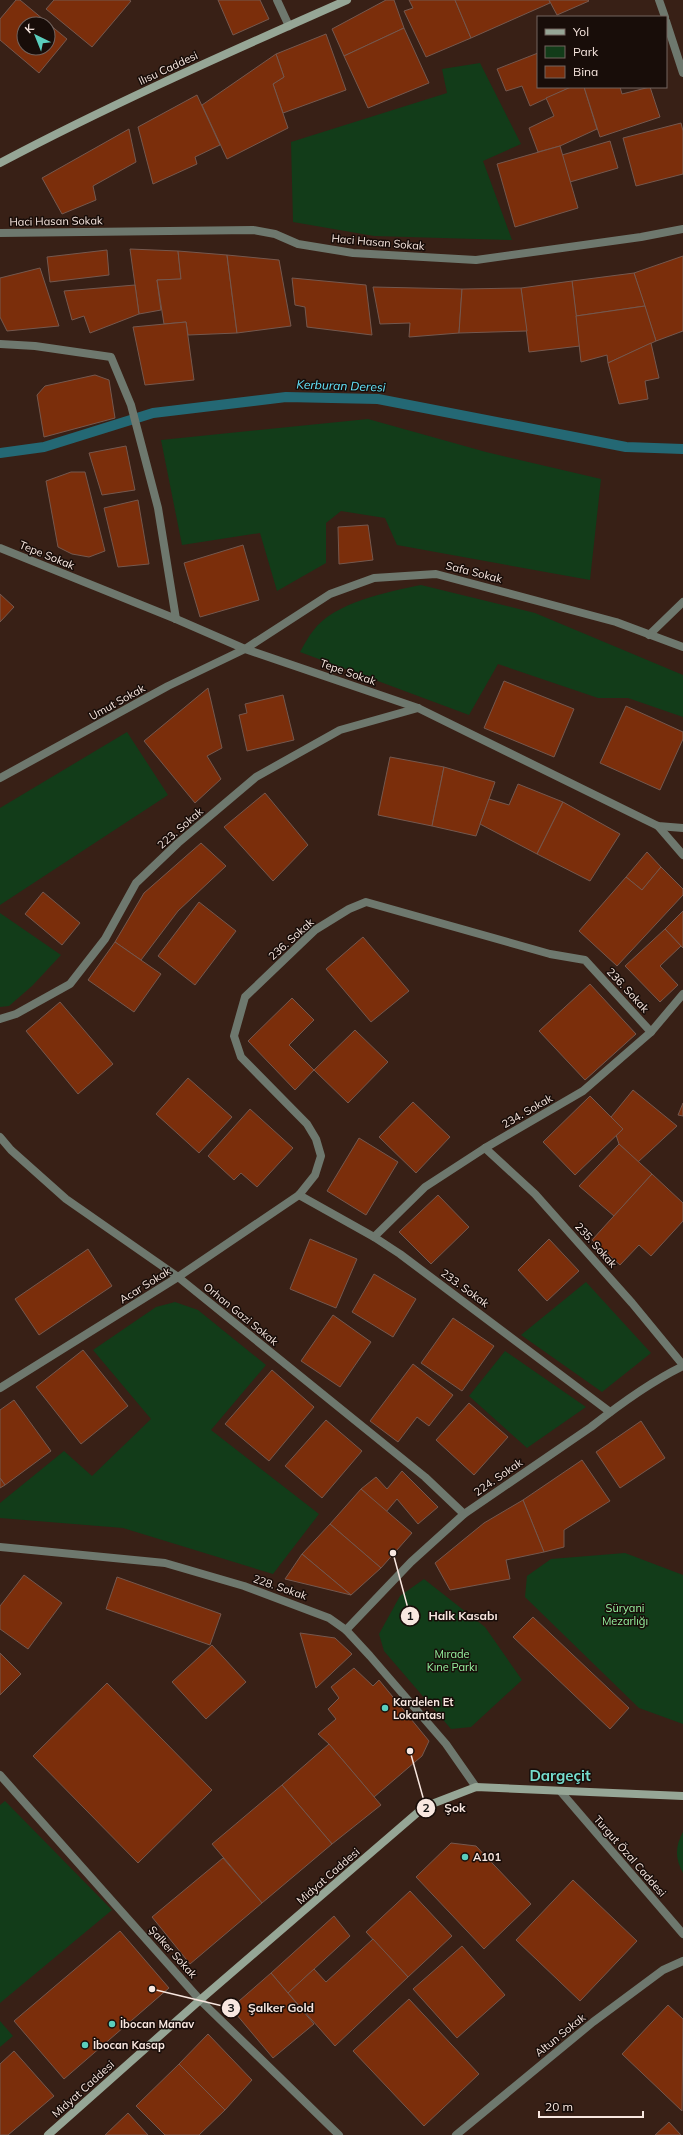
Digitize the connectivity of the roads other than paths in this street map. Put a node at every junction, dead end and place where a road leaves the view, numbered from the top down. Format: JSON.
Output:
{"nodes":[{"id":1,"x":277,"y":0,"type":"edge"},
{"id":2,"x":348,"y":0,"type":"edge"},
{"id":3,"x":659,"y":0,"type":"edge"},
{"id":4,"x":665,"y":16,"type":"edge"},
{"id":5,"x":667,"y":24,"type":"edge"},
{"id":6,"x":289,"y":26,"type":"junction"},
{"id":7,"x":683,"y":73,"type":"edge"},
{"id":8,"x":0,"y":163,"type":"edge"},
{"id":9,"x":683,"y":229,"type":"edge"},
{"id":10,"x":0,"y":233,"type":"edge"},
{"id":11,"x":0,"y":344,"type":"edge"},
{"id":12,"x":0,"y":548,"type":"edge"},
{"id":13,"x":683,"y":602,"type":"edge"},
{"id":14,"x":176,"y":618,"type":"junction"},
{"id":15,"x":649,"y":634,"type":"junction"},
{"id":16,"x":683,"y":647,"type":"edge"},
{"id":17,"x":245,"y":649,"type":"junction"},
{"id":18,"x":418,"y":708,"type":"junction"},
{"id":19,"x":0,"y":778,"type":"edge"},
{"id":20,"x":658,"y":826,"type":"junction"},
{"id":21,"x":683,"y":828,"type":"edge"},
{"id":22,"x":683,"y":855,"type":"edge"},
{"id":23,"x":683,"y":994,"type":"edge"},
{"id":24,"x":0,"y":1019,"type":"edge"},
{"id":25,"x":651,"y":1032,"type":"junction"},
{"id":26,"x":0,"y":1137,"type":"edge"},
{"id":27,"x":484,"y":1148,"type":"junction"},
{"id":28,"x":299,"y":1195,"type":"junction"},
{"id":29,"x":374,"y":1237,"type":"junction"},
{"id":30,"x":178,"y":1277,"type":"junction"},
{"id":31,"x":683,"y":1365,"type":"edge"},
{"id":32,"x":0,"y":1388,"type":"edge"},
{"id":33,"x":610,"y":1412,"type":"junction"},
{"id":34,"x":464,"y":1514,"type":"junction"},
{"id":35,"x":0,"y":1547,"type":"edge"},
{"id":36,"x":346,"y":1630,"type":"junction"},
{"id":37,"x":0,"y":1775,"type":"edge"},
{"id":38,"x":476,"y":1787,"type":"junction"},
{"id":39,"x":561,"y":1792,"type":"junction"},
{"id":40,"x":683,"y":1796,"type":"edge"},
{"id":41,"x":683,"y":1934,"type":"edge"},
{"id":42,"x":683,"y":1961,"type":"edge"},
{"id":43,"x":200,"y":2000,"type":"junction"},
{"id":44,"x":48,"y":2135,"type":"edge"},
{"id":45,"x":339,"y":2135,"type":"edge"},
{"id":46,"x":456,"y":2135,"type":"edge"}],
"edges":[{"from":1,"to":6,"type":"street"},
{"from":2,"to":6,"type":"main road","name":"Ilısu Caddesi"},
{"from":3,"to":4,"type":"street"},
{"from":5,"to":7,"type":"street"},
{"from":6,"to":8,"type":"main road","name":"Ilısu Caddesi"},
{"from":9,"to":10,"type":"street","name":"Haci Hasan Sokak"},
{"from":11,"to":14,"type":"street"},
{"from":12,"to":14,"type":"street","name":"Tepe Sokak"},
{"from":13,"to":15,"type":"street"},
{"from":14,"to":17,"type":"street","name":"Tepe Sokak"},
{"from":15,"to":16,"type":"street","name":"Safa Sokak"},
{"from":15,"to":17,"type":"street","name":"Safa Sokak"},
{"from":17,"to":18,"type":"street","name":"Tepe Sokak"},
{"from":17,"to":19,"type":"street","name":"Umut Sokak"},
{"from":18,"to":20,"type":"street","name":"Tepe Sokak"},
{"from":18,"to":24,"type":"street","name":"223. Sokak"},
{"from":20,"to":21,"type":"street","name":"Tepe Sokak"},
{"from":20,"to":22,"type":"street"},
{"from":23,"to":25,"type":"street","name":"234. Sokak"},
{"from":25,"to":27,"type":"street","name":"234. Sokak"},
{"from":25,"to":28,"type":"street","name":"236. Sokak"},
{"from":26,"to":30,"type":"street","name":"Orhan Gazi Sokak"},
{"from":27,"to":29,"type":"street","name":"234. Sokak"},
{"from":27,"to":31,"type":"street","name":"235. Sokak"},
{"from":28,"to":29,"type":"street","name":"233. Sokak"},
{"from":28,"to":30,"type":"street","name":"Acar Sokak"},
{"from":29,"to":33,"type":"street","name":"233. Sokak"},
{"from":30,"to":32,"type":"street","name":"Acar Sokak"},
{"from":30,"to":34,"type":"street","name":"Orhan Gazi Sokak"},
{"from":31,"to":33,"type":"street","name":"224. Sokak"},
{"from":33,"to":34,"type":"street","name":"224. Sokak"},
{"from":34,"to":36,"type":"street","name":"224. Sokak"},
{"from":35,"to":36,"type":"street","name":"228. Sokak"},
{"from":36,"to":38,"type":"street","name":"228. Sokak"},
{"from":37,"to":43,"type":"street","name":"Şalker Sokak"},
{"from":38,"to":39,"type":"main road","name":"Midyat Caddesi"},
{"from":38,"to":43,"type":"main road","name":"Midyat Caddesi"},
{"from":39,"to":40,"type":"main road","name":"Midyat Caddesi"},
{"from":39,"to":41,"type":"street","name":"Turgut Özal Caddesi"},
{"from":42,"to":46,"type":"street","name":"Altun Sokak"},
{"from":43,"to":44,"type":"main road","name":"Midyat Caddesi"},
{"from":43,"to":45,"type":"street","name":"Şalker Sokak"}]}
